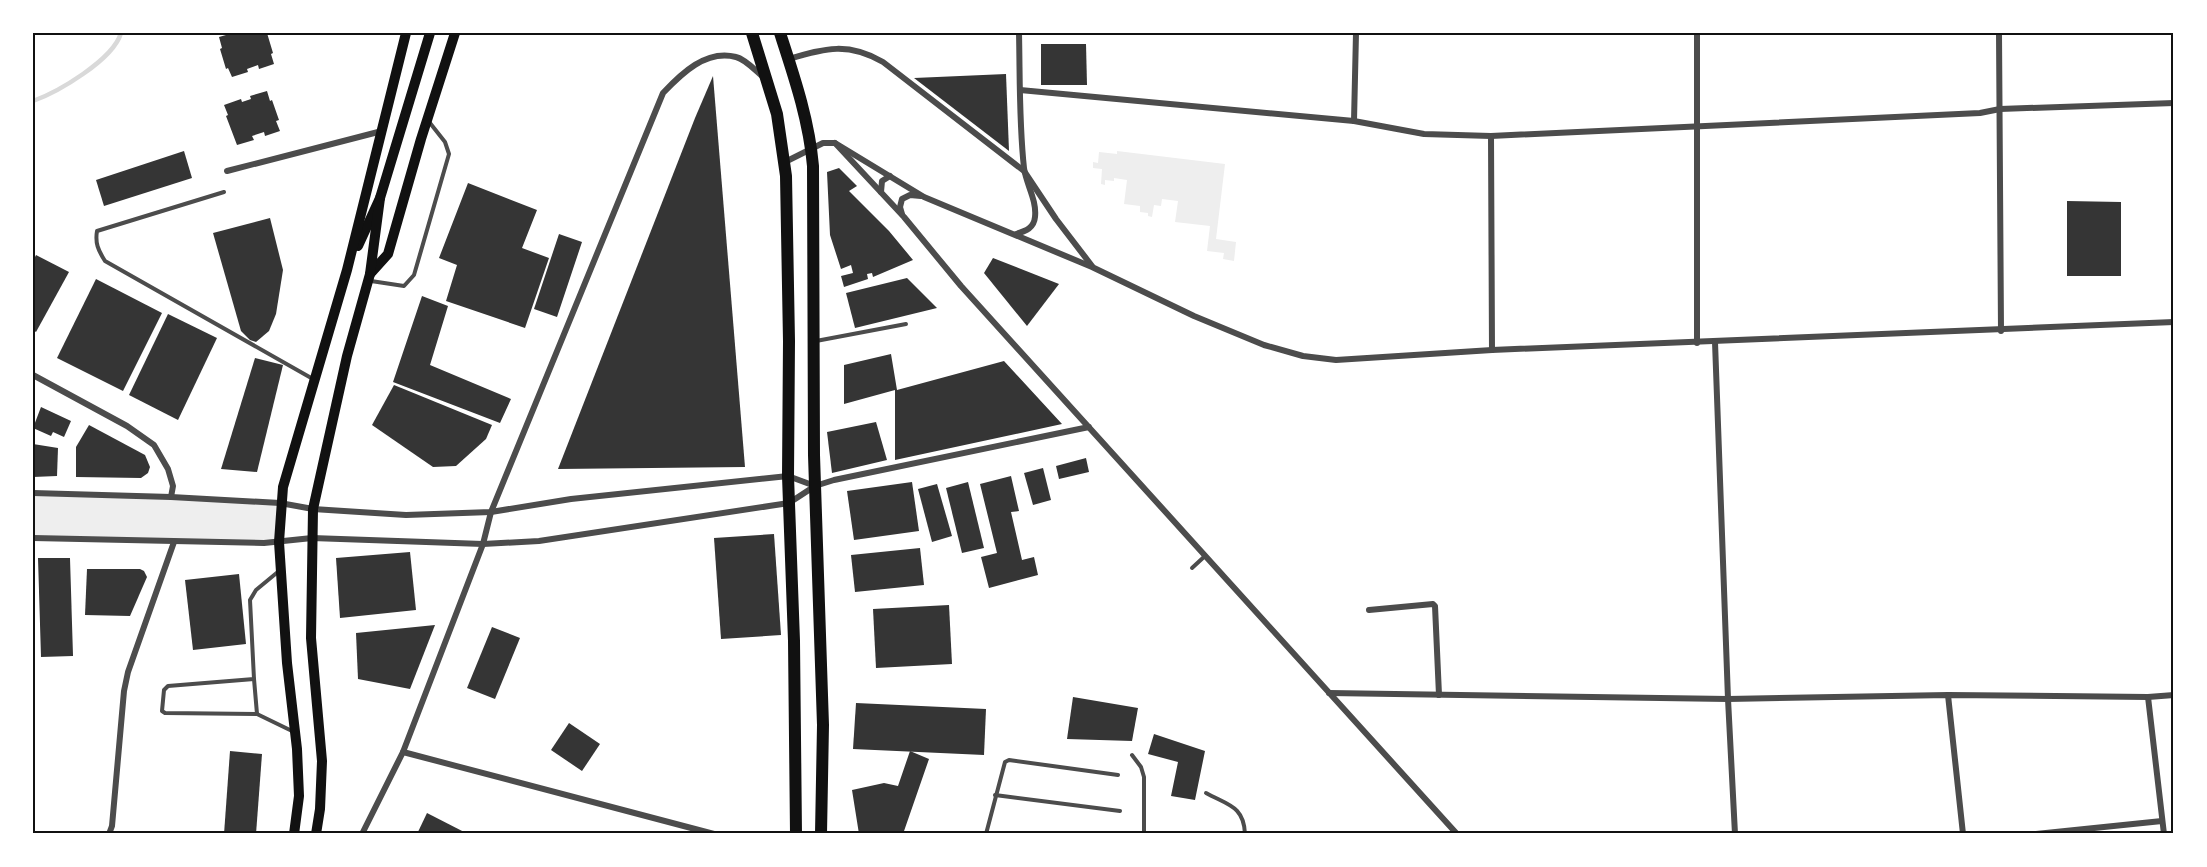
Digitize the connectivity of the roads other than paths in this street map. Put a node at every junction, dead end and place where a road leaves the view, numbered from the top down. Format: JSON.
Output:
{"nodes":[{"id":1,"x":406,"y":33,"type":"edge"},
{"id":2,"x":430,"y":33,"type":"edge"},
{"id":3,"x":455,"y":33,"type":"edge"},
{"id":4,"x":752,"y":33,"type":"edge"},
{"id":5,"x":780,"y":33,"type":"edge"},
{"id":6,"x":1019,"y":33,"type":"edge"},
{"id":7,"x":1356,"y":33,"type":"edge"},
{"id":8,"x":1697,"y":33,"type":"edge"},
{"id":9,"x":1999,"y":33,"type":"edge"},
{"id":10,"x":789,"y":59,"type":"junction"},
{"id":11,"x":767,"y":81,"type":"junction"},
{"id":12,"x":1020,"y":90,"type":"junction"},
{"id":13,"x":2174,"y":103,"type":"edge"},
{"id":14,"x":2000,"y":109,"type":"junction"},
{"id":15,"x":427,"y":120,"type":"junction"},
{"id":16,"x":1354,"y":121,"type":"junction"},
{"id":17,"x":1697,"y":127,"type":"junction"},
{"id":18,"x":382,"y":131,"type":"junction"},
{"id":19,"x":1491,"y":136,"type":"junction"},
{"id":20,"x":835,"y":143,"type":"junction"},
{"id":21,"x":812,"y":148,"type":"junction"},
{"id":22,"x":784,"y":162,"type":"junction"},
{"id":23,"x":227,"y":171,"type":"dead end"},
{"id":24,"x":1024,"y":171,"type":"junction"},
{"id":25,"x":890,"y":176,"type":"junction"},
{"id":26,"x":225,"y":192,"type":"dead end"},
{"id":27,"x":881,"y":192,"type":"junction"},
{"id":28,"x":924,"y":196,"type":"junction"},
{"id":29,"x":380,"y":198,"type":"junction"},
{"id":30,"x":904,"y":217,"type":"junction"},
{"id":31,"x":1016,"y":235,"type":"junction"},
{"id":32,"x":1092,"y":267,"type":"junction"},
{"id":33,"x":347,"y":270,"type":"junction"},
{"id":34,"x":369,"y":277,"type":"junction"},
{"id":35,"x":2174,"y":322,"type":"edge"},
{"id":36,"x":906,"y":324,"type":"dead end"},
{"id":37,"x":2001,"y":331,"type":"junction"},
{"id":38,"x":814,"y":341,"type":"junction"},
{"id":39,"x":1715,"y":342,"type":"junction"},
{"id":40,"x":1697,"y":343,"type":"junction"},
{"id":41,"x":1492,"y":350,"type":"junction"},
{"id":42,"x":33,"y":375,"type":"edge"},
{"id":43,"x":314,"y":379,"type":"junction"},
{"id":44,"x":1089,"y":427,"type":"junction"},
{"id":45,"x":788,"y":476,"type":"junction"},
{"id":46,"x":814,"y":486,"type":"junction"},
{"id":47,"x":33,"y":493,"type":"edge"},
{"id":48,"x":171,"y":497,"type":"junction"},
{"id":49,"x":280,"y":503,"type":"junction"},
{"id":50,"x":789,"y":503,"type":"junction"},
{"id":51,"x":313,"y":509,"type":"junction"},
{"id":52,"x":491,"y":512,"type":"junction"},
{"id":53,"x":33,"y":538,"type":"edge"},
{"id":54,"x":312,"y":538,"type":"junction"},
{"id":55,"x":174,"y":542,"type":"junction"},
{"id":56,"x":279,"y":542,"type":"junction"},
{"id":57,"x":483,"y":543,"type":"junction"},
{"id":58,"x":1204,"y":556,"type":"junction"},
{"id":59,"x":1192,"y":568,"type":"dead end"},
{"id":60,"x":281,"y":570,"type":"junction"},
{"id":61,"x":1369,"y":610,"type":"dead end"},
{"id":62,"x":254,"y":679,"type":"junction"},
{"id":63,"x":1329,"y":693,"type":"junction"},
{"id":64,"x":1439,"y":695,"type":"junction"},
{"id":65,"x":1948,"y":695,"type":"junction"},
{"id":66,"x":2174,"y":695,"type":"edge"},
{"id":67,"x":2148,"y":697,"type":"junction"},
{"id":68,"x":1728,"y":699,"type":"junction"},
{"id":69,"x":257,"y":714,"type":"junction"},
{"id":70,"x":295,"y":733,"type":"junction"},
{"id":71,"x":403,"y":752,"type":"junction"},
{"id":72,"x":1132,"y":754,"type":"dead end"},
{"id":73,"x":1118,"y":775,"type":"dead end"},
{"id":74,"x":1206,"y":793,"type":"dead end"},
{"id":75,"x":995,"y":795,"type":"junction"},
{"id":76,"x":1120,"y":811,"type":"dead end"},
{"id":77,"x":2163,"y":821,"type":"junction"},
{"id":78,"x":109,"y":834,"type":"edge"},
{"id":79,"x":294,"y":834,"type":"edge"},
{"id":80,"x":316,"y":834,"type":"edge"},
{"id":81,"x":362,"y":834,"type":"edge"},
{"id":82,"x":714,"y":834,"type":"edge"},
{"id":83,"x":796,"y":834,"type":"edge"},
{"id":84,"x":821,"y":834,"type":"edge"},
{"id":85,"x":986,"y":834,"type":"edge"},
{"id":86,"x":1144,"y":834,"type":"edge"},
{"id":87,"x":1245,"y":834,"type":"edge"},
{"id":88,"x":1457,"y":834,"type":"edge"},
{"id":89,"x":1735,"y":834,"type":"edge"},
{"id":90,"x":1963,"y":834,"type":"edge"},
{"id":91,"x":2036,"y":834,"type":"edge"},
{"id":92,"x":2164,"y":834,"type":"edge"}],
"edges":[{"from":1,"to":18,"type":"main road"},
{"from":2,"to":29,"type":"main road"},
{"from":3,"to":15,"type":"main road"},
{"from":4,"to":11,"type":"main road"},
{"from":5,"to":10,"type":"main road"},
{"from":6,"to":12,"type":"street"},
{"from":7,"to":16,"type":"street"},
{"from":8,"to":17,"type":"street"},
{"from":9,"to":14,"type":"street"},
{"from":10,"to":21,"type":"main road"},
{"from":10,"to":24,"type":"street"},
{"from":11,"to":22,"type":"main road"},
{"from":11,"to":52,"type":"street"},
{"from":12,"to":16,"type":"street"},
{"from":12,"to":24,"type":"street"},
{"from":13,"to":14,"type":"street"},
{"from":14,"to":17,"type":"street"},
{"from":14,"to":37,"type":"street"},
{"from":15,"to":34,"type":"main road"},
{"from":15,"to":34,"type":"lane"},
{"from":16,"to":19,"type":"street"},
{"from":17,"to":19,"type":"street"},
{"from":17,"to":40,"type":"street"},
{"from":18,"to":23,"type":"street"},
{"from":18,"to":33,"type":"main road"},
{"from":19,"to":41,"type":"street"},
{"from":20,"to":21,"type":"street"},
{"from":20,"to":25,"type":"street"},
{"from":20,"to":27,"type":"street"},
{"from":21,"to":22,"type":"street"},
{"from":21,"to":38,"type":"main road"},
{"from":22,"to":45,"type":"main road"},
{"from":24,"to":31,"type":"street"},
{"from":24,"to":32,"type":"street"},
{"from":25,"to":27,"type":"street"},
{"from":25,"to":28,"type":"street"},
{"from":26,"to":43,"type":"lane"},
{"from":27,"to":30,"type":"street"},
{"from":28,"to":30,"type":"street"},
{"from":28,"to":31,"type":"street"},
{"from":29,"to":33,"type":"main road"},
{"from":29,"to":34,"type":"main road"},
{"from":30,"to":44,"type":"street"},
{"from":31,"to":32,"type":"street"},
{"from":32,"to":41,"type":"street"},
{"from":33,"to":43,"type":"main road"},
{"from":34,"to":51,"type":"main road"},
{"from":35,"to":37,"type":"street"},
{"from":36,"to":38,"type":"lane"},
{"from":37,"to":39,"type":"street"},
{"from":38,"to":46,"type":"main road"},
{"from":39,"to":40,"type":"street"},
{"from":39,"to":68,"type":"street"},
{"from":40,"to":41,"type":"street"},
{"from":42,"to":48,"type":"street"},
{"from":43,"to":49,"type":"main road"},
{"from":44,"to":46,"type":"street"},
{"from":44,"to":58,"type":"street"},
{"from":45,"to":46,"type":"street"},
{"from":45,"to":50,"type":"main road"},
{"from":45,"to":52,"type":"street"},
{"from":46,"to":50,"type":"street"},
{"from":46,"to":84,"type":"main road"},
{"from":47,"to":48,"type":"street"},
{"from":48,"to":49,"type":"street"},
{"from":49,"to":51,"type":"street"},
{"from":49,"to":56,"type":"main road"},
{"from":50,"to":57,"type":"street"},
{"from":50,"to":83,"type":"main road"},
{"from":51,"to":52,"type":"street"},
{"from":51,"to":54,"type":"main road"},
{"from":52,"to":57,"type":"street"},
{"from":53,"to":55,"type":"street"},
{"from":54,"to":56,"type":"street"},
{"from":54,"to":57,"type":"street"},
{"from":54,"to":80,"type":"main road"},
{"from":55,"to":56,"type":"street"},
{"from":55,"to":78,"type":"street"},
{"from":56,"to":60,"type":"main road"},
{"from":57,"to":71,"type":"street"},
{"from":58,"to":59,"type":"lane"},
{"from":58,"to":63,"type":"street"},
{"from":60,"to":62,"type":"lane"},
{"from":60,"to":70,"type":"main road"},
{"from":61,"to":64,"type":"street"},
{"from":62,"to":69,"type":"lane"},
{"from":62,"to":69,"type":"lane"},
{"from":63,"to":64,"type":"street"},
{"from":63,"to":88,"type":"street"},
{"from":64,"to":68,"type":"street"},
{"from":65,"to":67,"type":"street"},
{"from":65,"to":68,"type":"street"},
{"from":65,"to":90,"type":"street"},
{"from":66,"to":67,"type":"street"},
{"from":67,"to":77,"type":"street"},
{"from":68,"to":89,"type":"street"},
{"from":69,"to":70,"type":"lane"},
{"from":70,"to":79,"type":"main road"},
{"from":71,"to":81,"type":"street"},
{"from":71,"to":82,"type":"street"},
{"from":72,"to":86,"type":"lane"},
{"from":73,"to":75,"type":"lane"},
{"from":74,"to":87,"type":"lane"},
{"from":75,"to":76,"type":"lane"},
{"from":75,"to":85,"type":"lane"},
{"from":77,"to":91,"type":"street"},
{"from":77,"to":92,"type":"street"}]}
